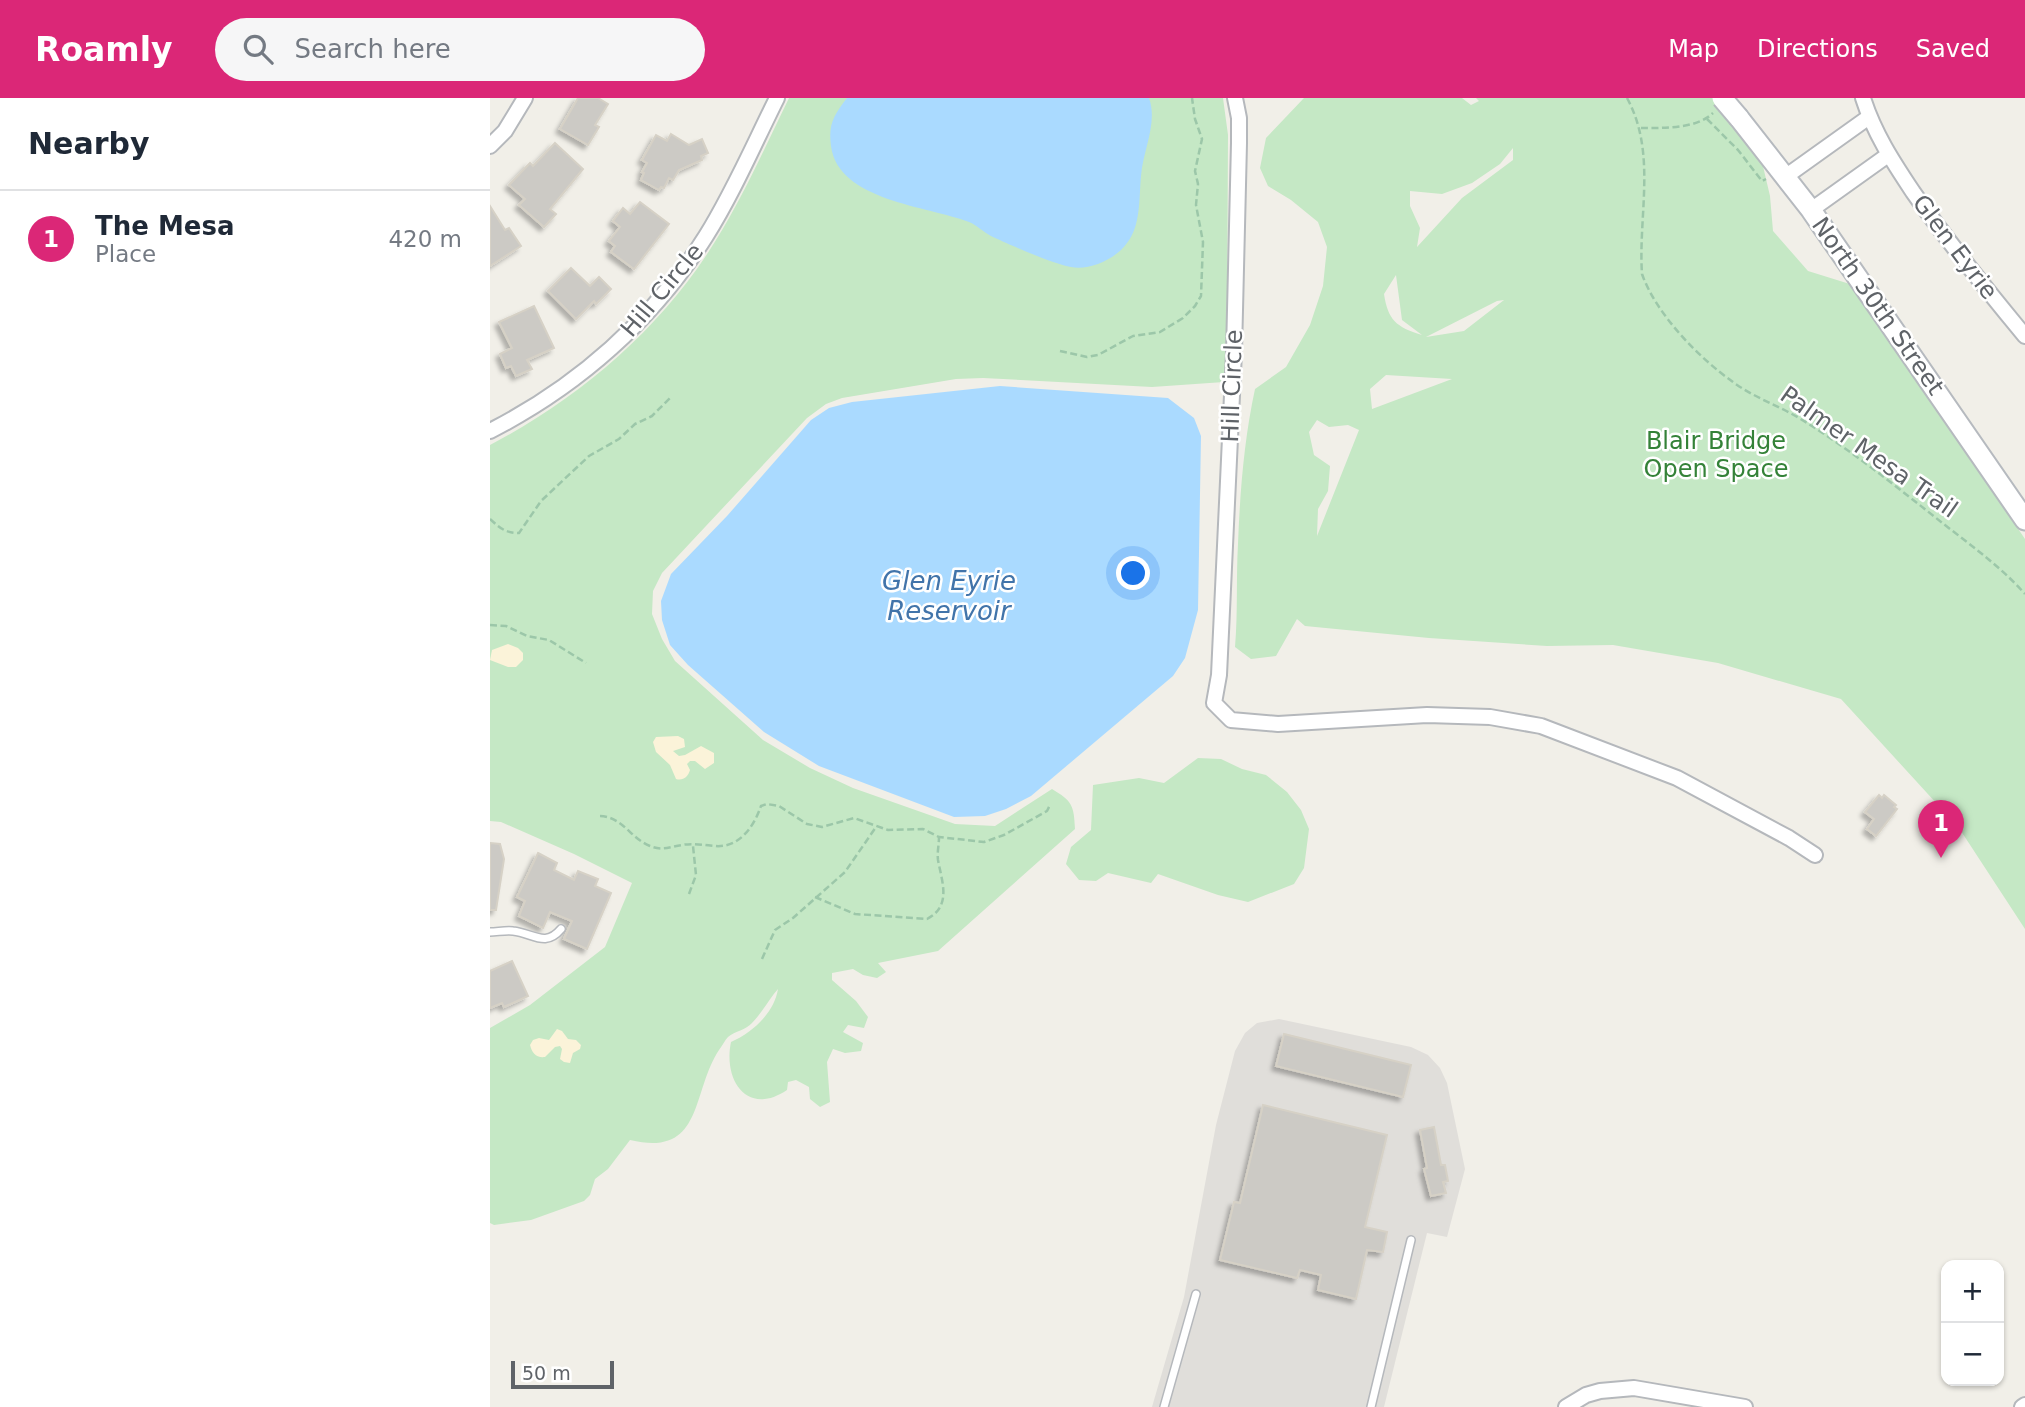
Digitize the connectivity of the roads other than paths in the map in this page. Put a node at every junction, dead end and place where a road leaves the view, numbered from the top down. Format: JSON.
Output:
{"nodes":[{"id":1,"x":525,"y":98,"type":"edge"},
{"id":2,"x":777,"y":98,"type":"edge"},
{"id":3,"x":1235,"y":98,"type":"edge"},
{"id":4,"x":1722,"y":98,"type":"edge"},
{"id":5,"x":1863,"y":98,"type":"edge"},
{"id":6,"x":1869,"y":117,"type":"junction"},
{"id":7,"x":490,"y":146,"type":"edge"},
{"id":8,"x":1888,"y":155,"type":"junction"},
{"id":9,"x":1783,"y":173,"type":"junction"},
{"id":10,"x":1811,"y":210,"type":"junction"},
{"id":11,"x":2025,"y":336,"type":"edge"},
{"id":12,"x":490,"y":431,"type":"edge"},
{"id":13,"x":2025,"y":520,"type":"edge"},
{"id":14,"x":1815,"y":855,"type":"dead end"},
{"id":15,"x":561,"y":929,"type":"dead end"},
{"id":16,"x":490,"y":932,"type":"edge"},
{"id":17,"x":1411,"y":1240,"type":"dead end"},
{"id":18,"x":1196,"y":1294,"type":"dead end"},
{"id":19,"x":1164,"y":1407,"type":"edge"},
{"id":20,"x":1371,"y":1407,"type":"edge"},
{"id":21,"x":1566,"y":1407,"type":"edge"},
{"id":22,"x":1745,"y":1407,"type":"edge"}],
"edges":[{"from":1,"to":7,"type":"street"},
{"from":2,"to":12,"type":"street","name":"Hill Circle"},
{"from":3,"to":14,"type":"street","name":"Hill Circle"},
{"from":4,"to":9,"type":"main road","name":"North 30th Street","bridge":true},
{"from":5,"to":6,"type":"street","name":"Glen Eyrie"},
{"from":6,"to":8,"type":"street","name":"Glen Eyrie"},
{"from":6,"to":9,"type":"street"},
{"from":8,"to":10,"type":"street"},
{"from":8,"to":11,"type":"street","name":"Glen Eyrie"},
{"from":9,"to":10,"type":"main road","name":"North 30th Street"},
{"from":10,"to":13,"type":"main road","name":"North 30th Street"},
{"from":15,"to":16,"type":"lane"},
{"from":17,"to":20,"type":"lane"},
{"from":18,"to":19,"type":"lane"},
{"from":21,"to":22,"type":"street"}]}
